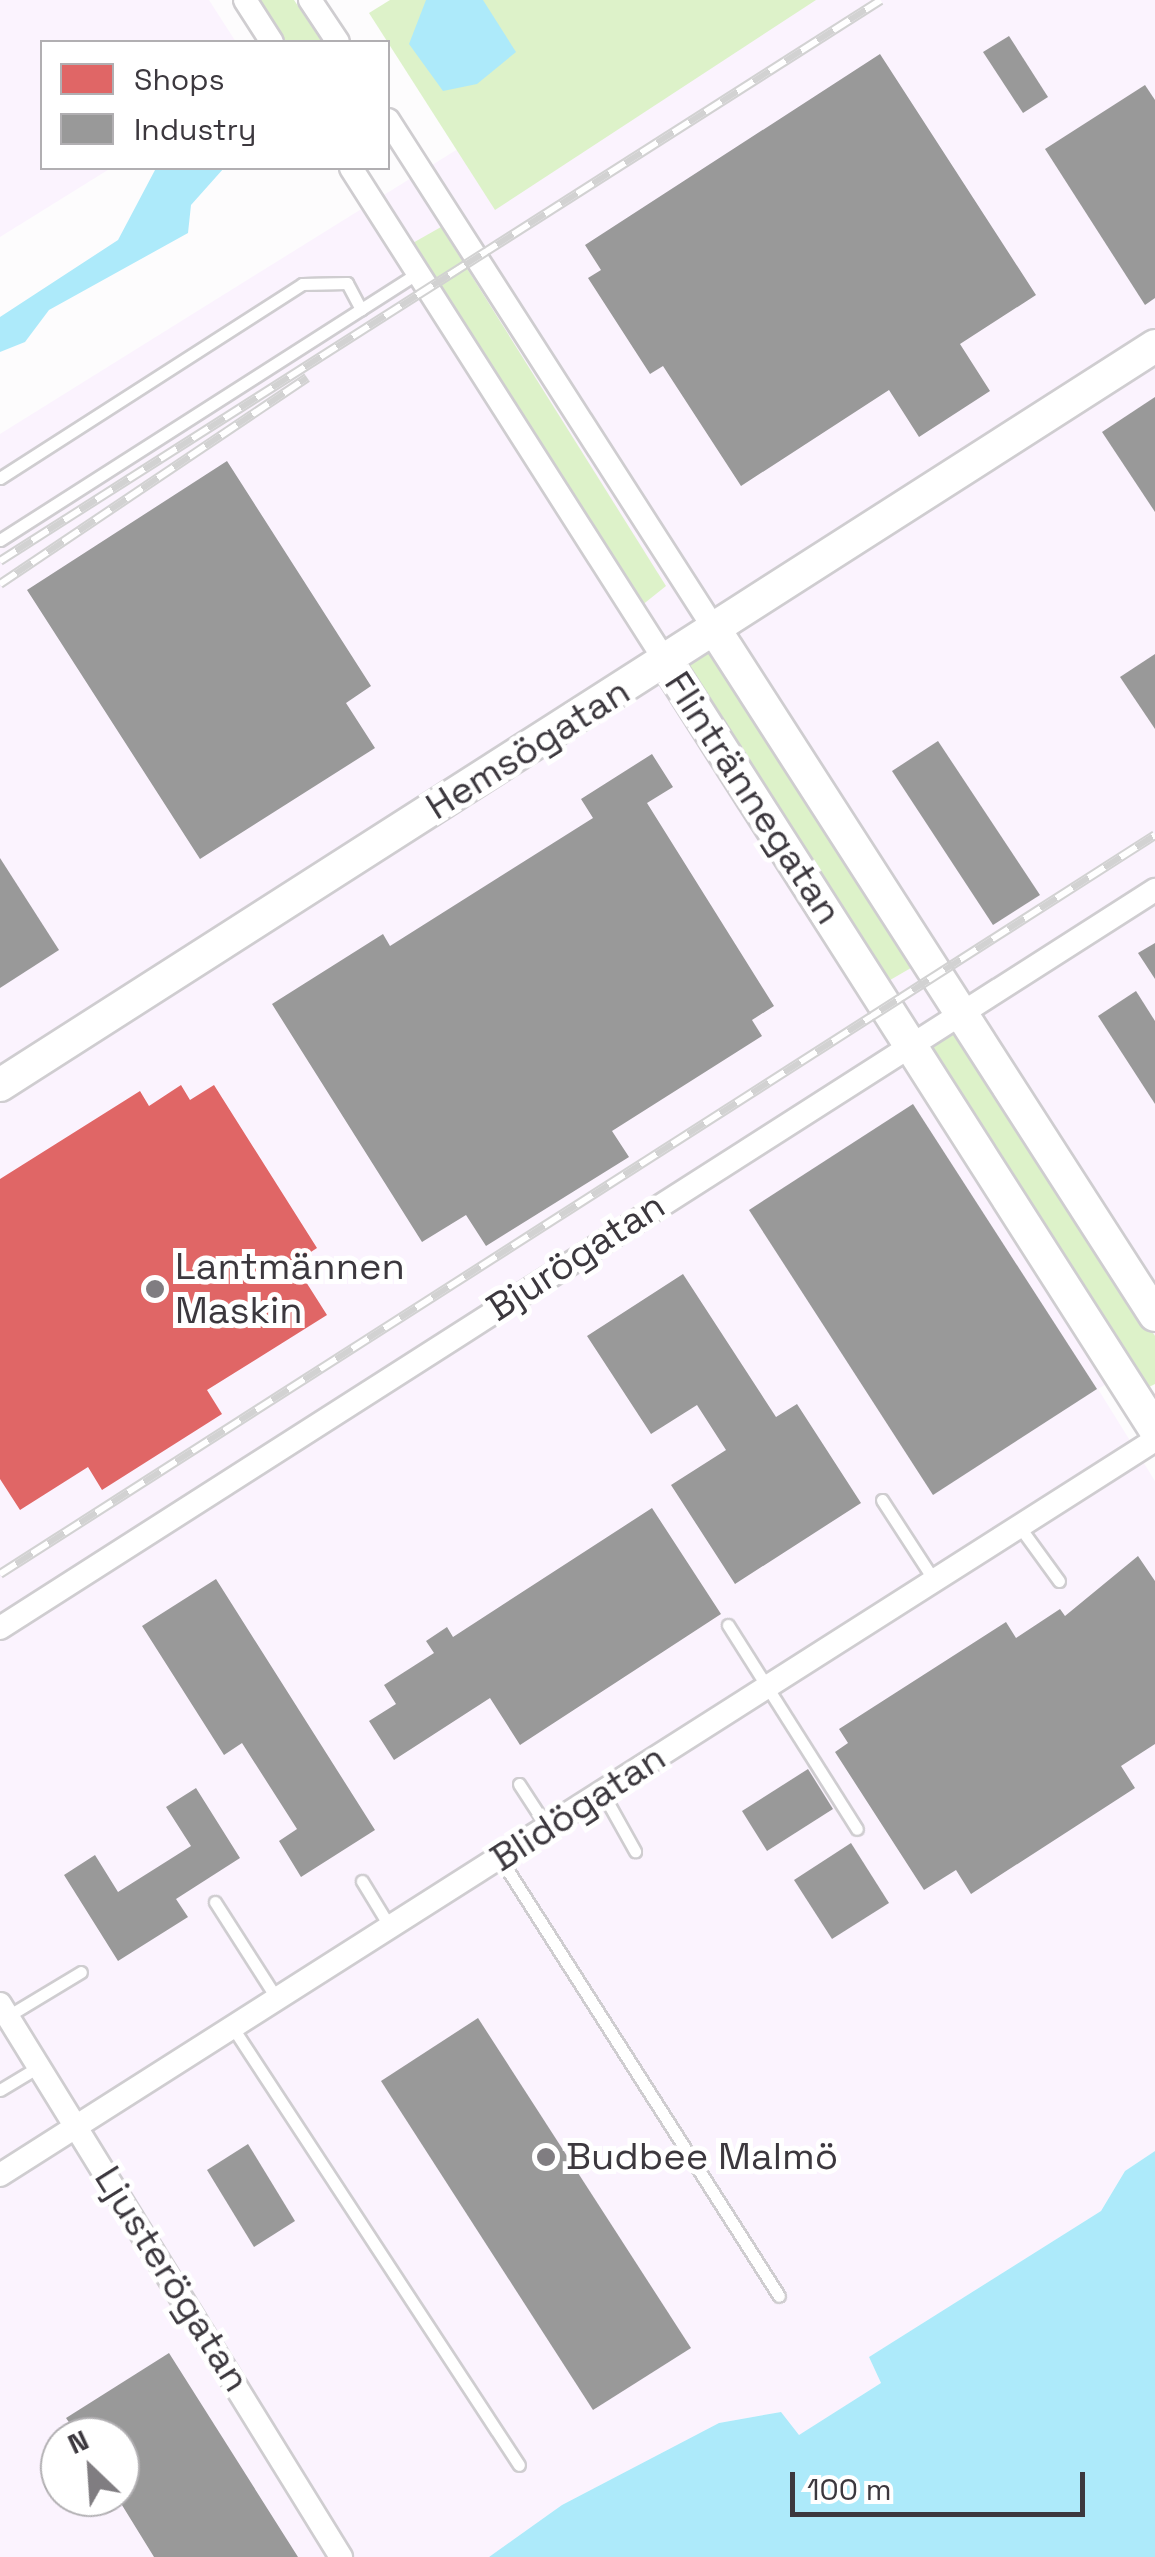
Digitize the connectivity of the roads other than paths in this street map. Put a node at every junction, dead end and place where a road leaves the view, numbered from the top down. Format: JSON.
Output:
{"nodes":[{"id":1,"x":245,"y":0,"type":"edge"},
{"id":2,"x":310,"y":0,"type":"edge"},
{"id":3,"x":271,"y":40,"type":"edge"},
{"id":4,"x":337,"y":40,"type":"edge"},
{"id":5,"x":390,"y":123,"type":"edge"},
{"id":6,"x":352,"y":170,"type":"edge"},
{"id":7,"x":418,"y":273,"type":"junction"},
{"id":8,"x":361,"y":309,"type":"junction"},
{"id":9,"x":1155,"y":346,"type":"edge"},
{"id":10,"x":0,"y":478,"type":"edge"},
{"id":11,"x":0,"y":540,"type":"edge"},
{"id":12,"x":714,"y":630,"type":"junction"},
{"id":13,"x":666,"y":662,"type":"junction"},
{"id":14,"x":1155,"y":890,"type":"edge"},
{"id":15,"x":961,"y":1012,"type":"junction"},
{"id":16,"x":911,"y":1042,"type":"junction"},
{"id":17,"x":0,"y":1084,"type":"edge"},
{"id":18,"x":1155,"y":1315,"type":"edge"},
{"id":19,"x":1155,"y":1429,"type":"edge"},
{"id":20,"x":1155,"y":1440,"type":"edge"},
{"id":21,"x":882,"y":1500,"type":"dead end"},
{"id":22,"x":1019,"y":1526,"type":"junction"},
{"id":23,"x":934,"y":1580,"type":"junction"},
{"id":24,"x":1059,"y":1581,"type":"dead end"},
{"id":25,"x":728,"y":1625,"type":"dead end"},
{"id":26,"x":0,"y":1628,"type":"edge"},
{"id":27,"x":767,"y":1686,"type":"junction"},
{"id":28,"x":519,"y":1784,"type":"dead end"},
{"id":29,"x":602,"y":1792,"type":"junction"},
{"id":30,"x":547,"y":1826,"type":"junction"},
{"id":31,"x":856,"y":1829,"type":"dead end"},
{"id":32,"x":634,"y":1850,"type":"dead end"},
{"id":33,"x":500,"y":1858,"type":"junction"},
{"id":34,"x":362,"y":1881,"type":"dead end"},
{"id":35,"x":215,"y":1902,"type":"dead end"},
{"id":36,"x":390,"y":1926,"type":"junction"},
{"id":37,"x":82,"y":1972,"type":"dead end"},
{"id":38,"x":278,"y":1999,"type":"junction"},
{"id":39,"x":4,"y":2010,"type":"edge"},
{"id":40,"x":233,"y":2028,"type":"junction"},
{"id":41,"x":40,"y":2066,"type":"junction"},
{"id":42,"x":0,"y":2090,"type":"edge"},
{"id":43,"x":77,"y":2126,"type":"junction"},
{"id":44,"x":0,"y":2176,"type":"edge"},
{"id":45,"x":778,"y":2296,"type":"dead end"},
{"id":46,"x":520,"y":2465,"type":"dead end"},
{"id":47,"x":342,"y":2557,"type":"edge"}],
"edges":[{"from":1,"to":3,"type":"street"},
{"from":2,"to":4,"type":"street"},
{"from":5,"to":12,"type":"street","name":"Flintrännegatan"},
{"from":6,"to":7,"type":"street","name":"Flintrännegatan"},
{"from":7,"to":8,"type":"lane"},
{"from":7,"to":13,"type":"street","name":"Flintrännegatan"},
{"from":8,"to":10,"type":"lane"},
{"from":8,"to":11,"type":"lane"},
{"from":9,"to":12,"type":"street","name":"Hemsögatan"},
{"from":12,"to":13,"type":"street","name":"Hemsögatan"},
{"from":12,"to":15,"type":"street","name":"Flintrännegatan"},
{"from":13,"to":16,"type":"street","name":"Flintrännegatan"},
{"from":13,"to":17,"type":"street","name":"Hemsögatan"},
{"from":14,"to":15,"type":"street","name":"Bjurögatan"},
{"from":15,"to":16,"type":"street","name":"Bjurögatan"},
{"from":15,"to":18,"type":"street","name":"Flintrännegatan"},
{"from":16,"to":19,"type":"street","name":"Flintrännegatan"},
{"from":16,"to":26,"type":"street","name":"Bjurögatan"},
{"from":20,"to":22,"type":"street","name":"Blidögatan"},
{"from":21,"to":23,"type":"lane"},
{"from":22,"to":23,"type":"street","name":"Blidögatan"},
{"from":22,"to":24,"type":"lane"},
{"from":23,"to":27,"type":"street","name":"Blidögatan"},
{"from":25,"to":27,"type":"lane"},
{"from":27,"to":29,"type":"street","name":"Blidögatan"},
{"from":27,"to":31,"type":"lane"},
{"from":28,"to":30,"type":"lane"},
{"from":29,"to":30,"type":"street","name":"Blidögatan"},
{"from":29,"to":32,"type":"lane"},
{"from":30,"to":33,"type":"street","name":"Blidögatan"},
{"from":33,"to":36,"type":"street","name":"Blidögatan"},
{"from":33,"to":45,"type":"lane"},
{"from":34,"to":36,"type":"lane"},
{"from":35,"to":38,"type":"lane"},
{"from":36,"to":38,"type":"street","name":"Blidögatan"},
{"from":37,"to":39,"type":"lane"},
{"from":38,"to":40,"type":"street","name":"Blidögatan"},
{"from":39,"to":41,"type":"street","name":"Ljusterögatan"},
{"from":40,"to":43,"type":"street","name":"Blidögatan"},
{"from":40,"to":46,"type":"lane"},
{"from":41,"to":42,"type":"lane"},
{"from":41,"to":43,"type":"street","name":"Ljusterögatan"},
{"from":43,"to":44,"type":"street","name":"Blidögatan"},
{"from":43,"to":47,"type":"street","name":"Ljusterögatan"}]}
